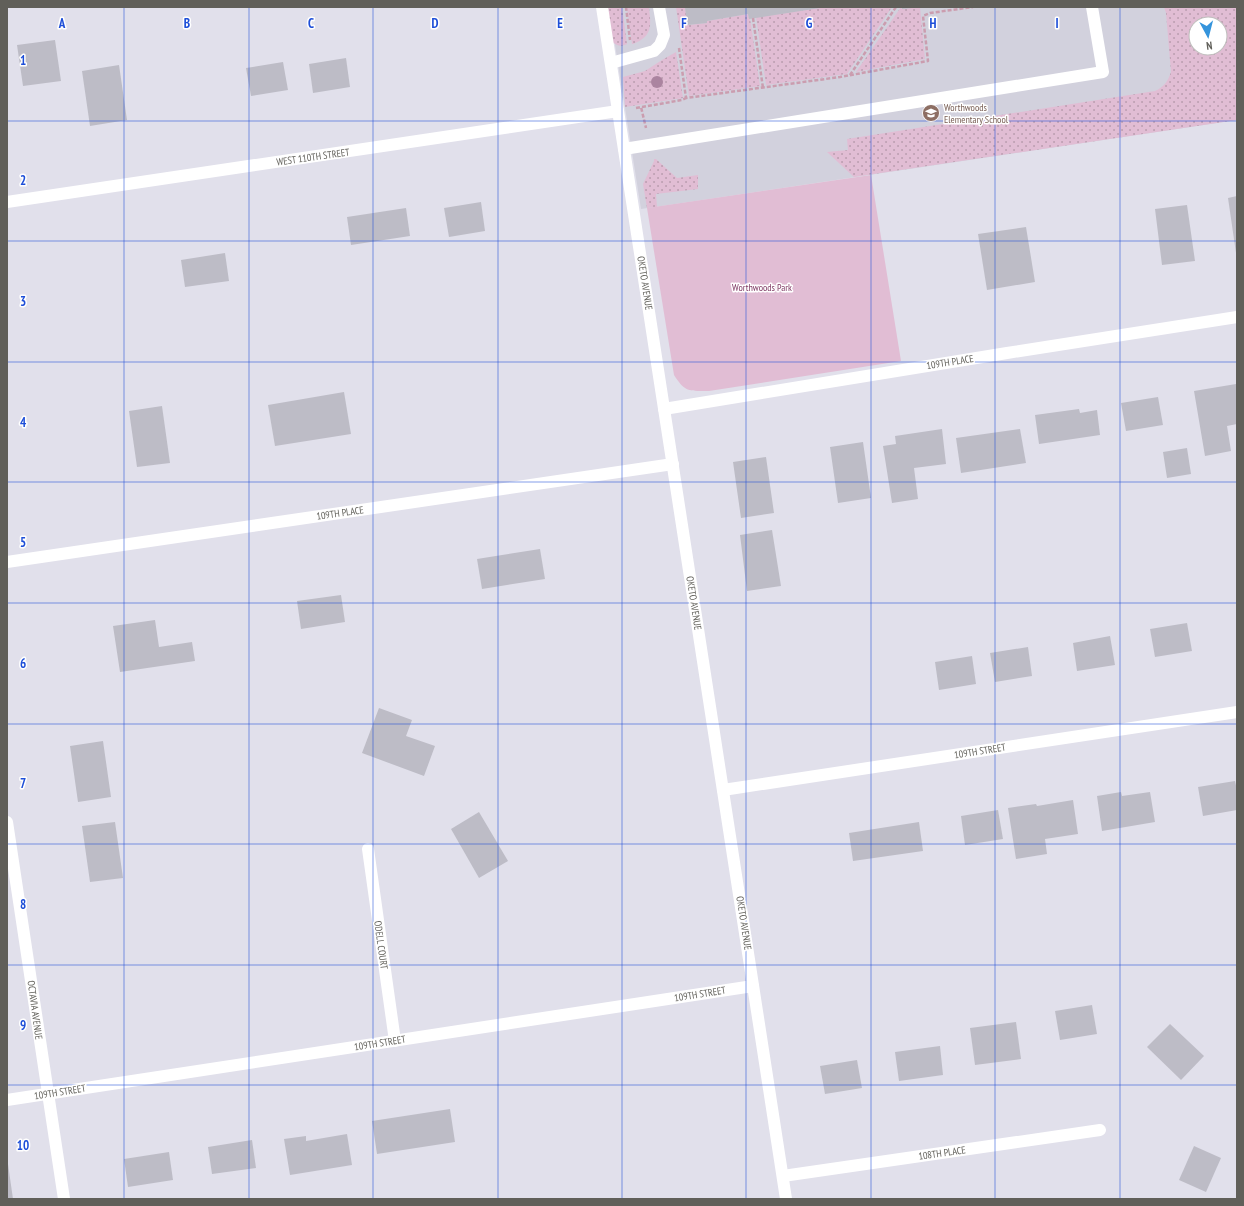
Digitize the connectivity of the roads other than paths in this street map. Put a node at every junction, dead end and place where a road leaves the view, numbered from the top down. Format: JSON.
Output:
{"nodes":[{"id":1,"x":602,"y":7,"type":"edge"},
{"id":2,"x":659,"y":7,"type":"edge"},
{"id":3,"x":1092,"y":7,"type":"edge"},
{"id":4,"x":611,"y":63,"type":"junction"},
{"id":5,"x":618,"y":111,"type":"junction"},
{"id":6,"x":624,"y":149,"type":"junction"},
{"id":7,"x":7,"y":202,"type":"edge"},
{"id":8,"x":1237,"y":317,"type":"edge"},
{"id":9,"x":664,"y":409,"type":"junction"},
{"id":10,"x":673,"y":464,"type":"junction"},
{"id":11,"x":7,"y":562,"type":"edge"},
{"id":12,"x":1237,"y":712,"type":"edge"},
{"id":13,"x":723,"y":790,"type":"junction"},
{"id":14,"x":7,"y":822,"type":"edge"},
{"id":15,"x":368,"y":849,"type":"dead end"},
{"id":16,"x":753,"y":986,"type":"junction"},
{"id":17,"x":395,"y":1041,"type":"junction"},
{"id":18,"x":48,"y":1094,"type":"junction"},
{"id":19,"x":7,"y":1100,"type":"edge"},
{"id":20,"x":1100,"y":1130,"type":"dead end"},
{"id":21,"x":783,"y":1176,"type":"junction"},
{"id":22,"x":64,"y":1199,"type":"edge"},
{"id":23,"x":786,"y":1199,"type":"edge"}],
"edges":[{"from":1,"to":4,"type":"street","name":"OKETO AVENUE"},
{"from":2,"to":4,"type":"street"},
{"from":3,"to":6,"type":"street"},
{"from":4,"to":5,"type":"street","name":"OKETO AVENUE"},
{"from":5,"to":6,"type":"street","name":"OKETO AVENUE"},
{"from":5,"to":7,"type":"street","name":"WEST 110TH STREET"},
{"from":6,"to":9,"type":"street","name":"OKETO AVENUE"},
{"from":8,"to":9,"type":"street","name":"109TH PLACE"},
{"from":9,"to":10,"type":"street","name":"OKETO AVENUE"},
{"from":10,"to":11,"type":"street","name":"109TH PLACE"},
{"from":10,"to":13,"type":"street","name":"OKETO AVENUE"},
{"from":12,"to":13,"type":"street","name":"109TH STREET"},
{"from":13,"to":16,"type":"street","name":"OKETO AVENUE"},
{"from":14,"to":18,"type":"street","name":"OCTAVIA AVENUE"},
{"from":15,"to":17,"type":"street","name":"ODELL COURT"},
{"from":16,"to":17,"type":"street","name":"109TH STREET"},
{"from":16,"to":21,"type":"street","name":"OKETO AVENUE"},
{"from":17,"to":18,"type":"street","name":"109TH STREET"},
{"from":18,"to":19,"type":"street","name":"109TH STREET"},
{"from":18,"to":22,"type":"street","name":"OCTAVIA AVENUE"},
{"from":20,"to":21,"type":"street","name":"108TH PLACE"},
{"from":21,"to":23,"type":"street","name":"OKETO AVENUE"}]}
